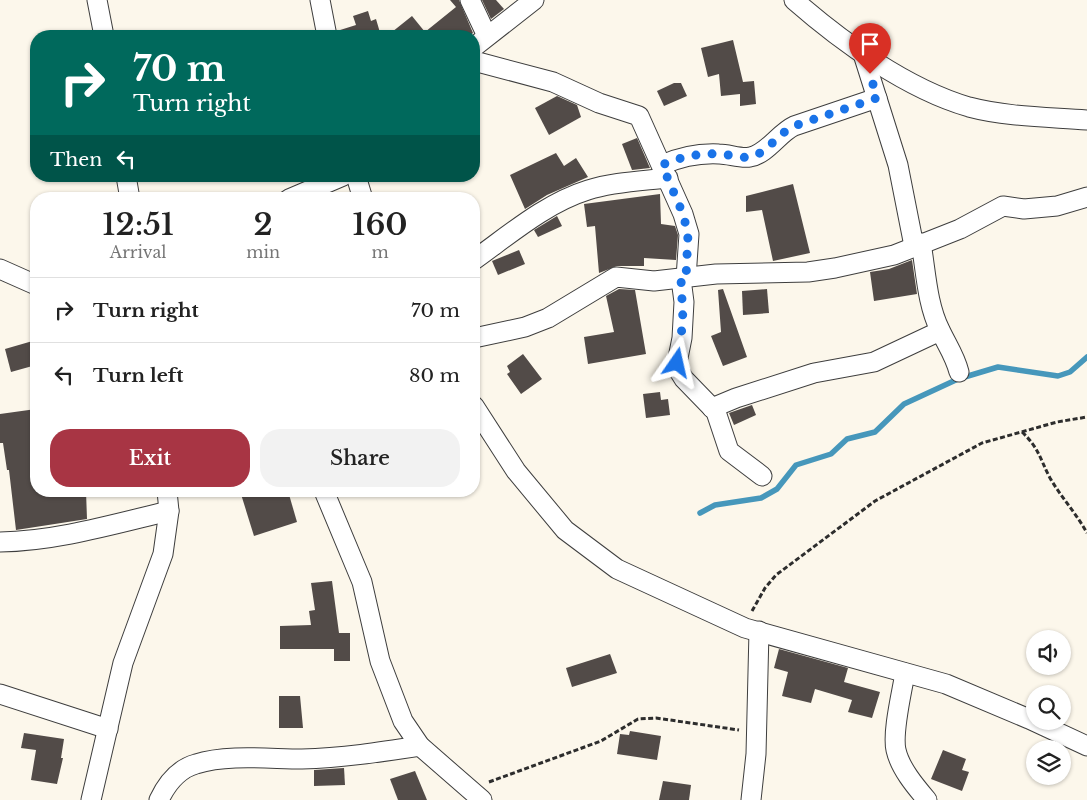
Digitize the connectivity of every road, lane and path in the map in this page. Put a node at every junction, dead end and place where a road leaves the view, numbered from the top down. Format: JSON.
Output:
{"nodes":[{"id":1,"x":97,"y":0,"type":"edge"},
{"id":2,"x":320,"y":0,"type":"edge"},
{"id":3,"x":470,"y":0,"type":"edge"},
{"id":4,"x":534,"y":0,"type":"edge"},
{"id":5,"x":794,"y":0,"type":"edge"},
{"id":6,"x":103,"y":30,"type":"edge"},
{"id":7,"x":326,"y":30,"type":"edge"},
{"id":8,"x":477,"y":30,"type":"edge"},
{"id":9,"x":480,"y":41,"type":"edge"},
{"id":10,"x":863,"y":54,"type":"junction"},
{"id":11,"x":480,"y":64,"type":"edge"},
{"id":12,"x":877,"y":98,"type":"junction"},
{"id":13,"x":1087,"y":120,"type":"edge"},
{"id":14,"x":665,"y":172,"type":"junction"},
{"id":15,"x":335,"y":182,"type":"edge"},
{"id":16,"x":321,"y":192,"type":"edge"},
{"id":17,"x":1087,"y":197,"type":"edge"},
{"id":18,"x":917,"y":245,"type":"junction"},
{"id":19,"x":480,"y":256,"type":"edge"},
{"id":20,"x":0,"y":269,"type":"edge"},
{"id":21,"x":683,"y":279,"type":"junction"},
{"id":22,"x":30,"y":282,"type":"edge"},
{"id":23,"x":940,"y":331,"type":"junction"},
{"id":24,"x":480,"y":337,"type":"edge"},
{"id":25,"x":959,"y":372,"type":"dead end"},
{"id":26,"x":712,"y":408,"type":"junction"},
{"id":27,"x":480,"y":415,"type":"edge"},
{"id":28,"x":1087,"y":417,"type":"edge"},
{"id":29,"x":1022,"y":432,"type":"junction"},
{"id":30,"x":762,"y":476,"type":"dead end"},
{"id":31,"x":168,"y":497,"type":"edge"},
{"id":32,"x":327,"y":497,"type":"edge"},
{"id":33,"x":169,"y":511,"type":"junction"},
{"id":34,"x":1087,"y":533,"type":"edge"},
{"id":35,"x":0,"y":542,"type":"edge"},
{"id":36,"x":752,"y":630,"type":"junction"},
{"id":37,"x":905,"y":673,"type":"junction"},
{"id":38,"x":0,"y":694,"type":"edge"},
{"id":39,"x":108,"y":729,"type":"junction"},
{"id":40,"x":756,"y":732,"type":"junction"},
{"id":41,"x":420,"y":746,"type":"junction"},
{"id":42,"x":1087,"y":746,"type":"edge"},
{"id":43,"x":476,"y":794,"type":"edge"},
{"id":44,"x":92,"y":800,"type":"edge"},
{"id":45,"x":160,"y":800,"type":"edge"},
{"id":46,"x":751,"y":800,"type":"edge"},
{"id":47,"x":927,"y":800,"type":"edge"}],
"edges":[{"from":1,"to":6,"type":"street"},
{"from":2,"to":7,"type":"street"},
{"from":3,"to":8,"type":"street"},
{"from":4,"to":9,"type":"street"},
{"from":5,"to":10,"type":"street"},
{"from":10,"to":12,"type":"street"},
{"from":10,"to":13,"type":"street"},
{"from":11,"to":14,"type":"street"},
{"from":12,"to":14,"type":"street"},
{"from":12,"to":18,"type":"street"},
{"from":14,"to":19,"type":"street"},
{"from":14,"to":21,"type":"street"},
{"from":15,"to":16,"type":"street"},
{"from":17,"to":18,"type":"street"},
{"from":18,"to":21,"type":"street"},
{"from":18,"to":23,"type":"street"},
{"from":20,"to":22,"type":"street"},
{"from":21,"to":24,"type":"street"},
{"from":21,"to":26,"type":"street"},
{"from":23,"to":25,"type":"street"},
{"from":23,"to":26,"type":"street"},
{"from":26,"to":30,"type":"street"},
{"from":27,"to":36,"type":"street"},
{"from":28,"to":29,"type":"path"},
{"from":29,"to":34,"type":"path"},
{"from":29,"to":36,"type":"path"},
{"from":31,"to":33,"type":"street"},
{"from":32,"to":41,"type":"street"},
{"from":33,"to":35,"type":"street"},
{"from":33,"to":39,"type":"street"},
{"from":36,"to":37,"type":"street"},
{"from":36,"to":40,"type":"street"},
{"from":37,"to":42,"type":"street"},
{"from":37,"to":47,"type":"street"},
{"from":38,"to":39,"type":"street"},
{"from":39,"to":44,"type":"street"},
{"from":40,"to":43,"type":"path"},
{"from":40,"to":46,"type":"street"},
{"from":41,"to":43,"type":"street"},
{"from":41,"to":45,"type":"street"}]}
